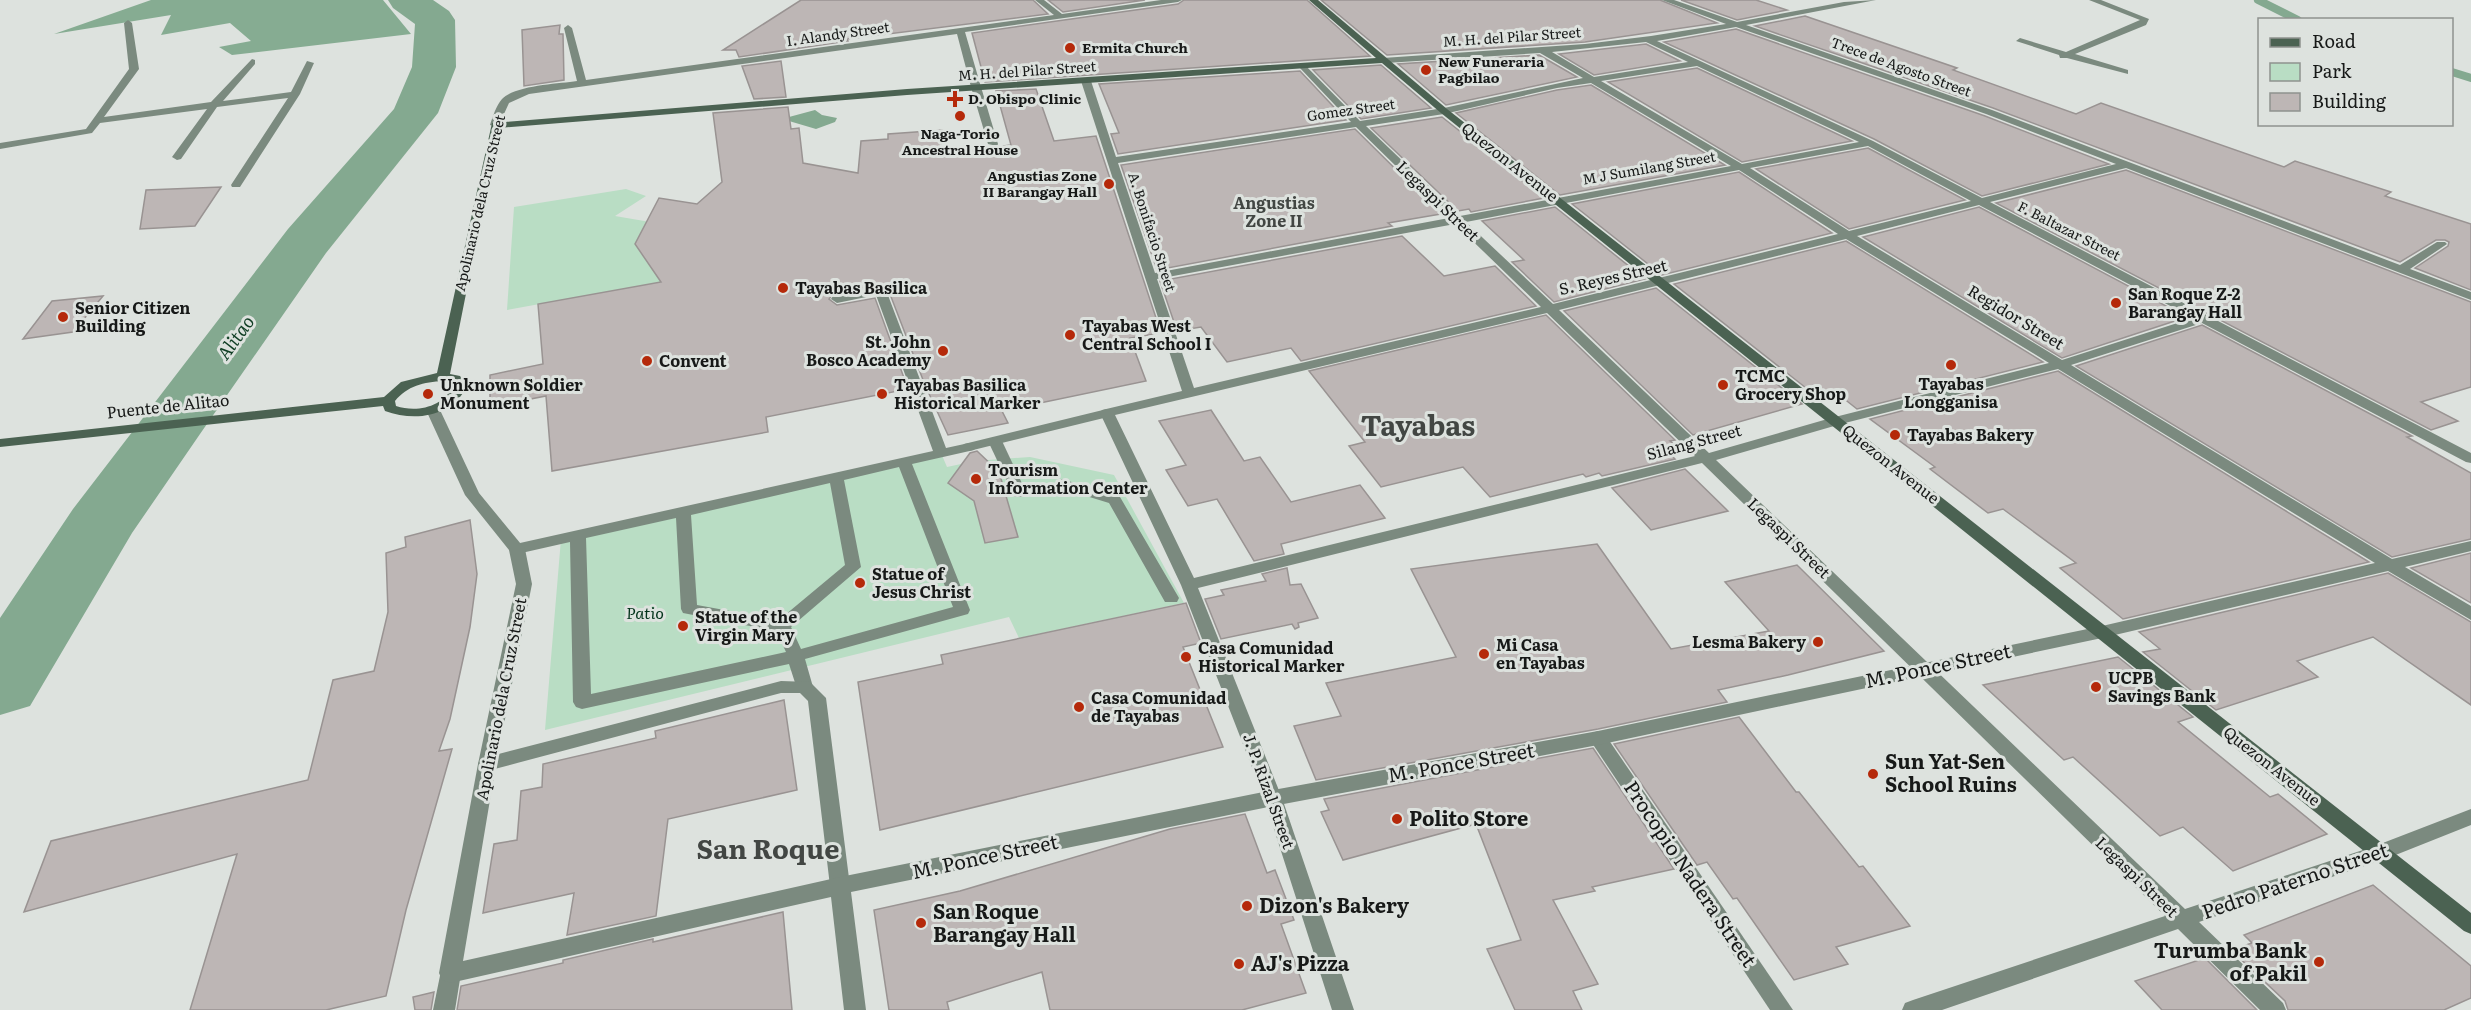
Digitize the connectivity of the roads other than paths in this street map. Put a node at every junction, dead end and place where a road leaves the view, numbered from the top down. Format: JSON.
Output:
{"nodes":[{"id":1,"x":1039,"y":0,"type":"edge"},
{"id":2,"x":1178,"y":0,"type":"edge"},
{"id":3,"x":1313,"y":0,"type":"edge"},
{"id":4,"x":1666,"y":0,"type":"edge"},
{"id":5,"x":1872,"y":0,"type":"edge"},
{"id":6,"x":2093,"y":0,"type":"edge"},
{"id":7,"x":1059,"y":15,"type":"junction"},
{"id":8,"x":128,"y":23,"type":"dead end"},
{"id":9,"x":1740,"y":25,"type":"junction"},
{"id":10,"x":568,"y":28,"type":"dead end"},
{"id":11,"x":960,"y":30,"type":"junction"},
{"id":12,"x":1648,"y":40,"type":"junction"},
{"id":13,"x":2020,"y":41,"type":"dead end"},
{"id":14,"x":1542,"y":50,"type":"junction"},
{"id":15,"x":2063,"y":56,"type":"junction"},
{"id":16,"x":1386,"y":60,"type":"junction"},
{"id":17,"x":252,"y":62,"type":"dead end"},
{"id":18,"x":310,"y":63,"type":"dead end"},
{"id":19,"x":1701,"y":63,"type":"junction"},
{"id":20,"x":1303,"y":66,"type":"junction"},
{"id":21,"x":2125,"y":72,"type":"dead end"},
{"id":22,"x":1592,"y":79,"type":"junction"},
{"id":23,"x":1086,"y":81,"type":"junction"},
{"id":24,"x":582,"y":83,"type":"junction"},
{"id":25,"x":976,"y":87,"type":"junction"},
{"id":26,"x":295,"y":94,"type":"junction"},
{"id":27,"x":503,"y":101,"type":"joint"},
{"id":28,"x":215,"y":105,"type":"junction"},
{"id":29,"x":1444,"y":111,"type":"junction"},
{"id":30,"x":95,"y":121,"type":"junction"},
{"id":31,"x":1357,"y":123,"type":"junction"},
{"id":32,"x":495,"y":125,"type":"junction"},
{"id":33,"x":1869,"y":143,"type":"junction"},
{"id":34,"x":993,"y":144,"type":"dead end"},
{"id":35,"x":0,"y":146,"type":"edge"},
{"id":36,"x":177,"y":157,"type":"dead end"},
{"id":37,"x":1112,"y":161,"type":"junction"},
{"id":38,"x":2124,"y":165,"type":"junction"},
{"id":39,"x":1741,"y":167,"type":"junction"},
{"id":40,"x":236,"y":185,"type":"dead end"},
{"id":41,"x":1558,"y":199,"type":"junction"},
{"id":42,"x":1981,"y":201,"type":"junction"},
{"id":43,"x":1456,"y":219,"type":"junction"},
{"id":44,"x":1847,"y":235,"type":"junction"},
{"id":45,"x":2441,"y":244,"type":"dead end"},
{"id":46,"x":2401,"y":269,"type":"junction"},
{"id":47,"x":1151,"y":277,"type":"junction"},
{"id":48,"x":1662,"y":282,"type":"junction"},
{"id":49,"x":2471,"y":296,"type":"edge"},
{"id":50,"x":837,"y":299,"type":"dead end"},
{"id":51,"x":1551,"y":308,"type":"junction"},
{"id":52,"x":2205,"y":318,"type":"junction"},
{"id":53,"x":2061,"y":364,"type":"junction"},
{"id":54,"x":443,"y":376,"type":"junction"},
{"id":55,"x":1189,"y":393,"type":"junction"},
{"id":56,"x":388,"y":401,"type":"junction"},
{"id":57,"x":433,"y":410,"type":"junction"},
{"id":58,"x":1107,"y":413,"type":"junction"},
{"id":59,"x":1836,"y":421,"type":"junction"},
{"id":60,"x":995,"y":441,"type":"junction"},
{"id":61,"x":0,"y":443,"type":"edge"},
{"id":62,"x":941,"y":453,"type":"junction"},
{"id":63,"x":1706,"y":458,"type":"junction"},
{"id":64,"x":2471,"y":459,"type":"edge"},
{"id":65,"x":904,"y":462,"type":"junction"},
{"id":66,"x":836,"y":477,"type":"junction"},
{"id":67,"x":1062,"y":484,"type":"dead end"},
{"id":68,"x":1020,"y":494,"type":"dead end"},
{"id":69,"x":683,"y":512,"type":"junction"},
{"id":70,"x":578,"y":535,"type":"junction"},
{"id":71,"x":2471,"y":546,"type":"edge"},
{"id":72,"x":517,"y":549,"type":"junction"},
{"id":73,"x":2392,"y":565,"type":"junction"},
{"id":74,"x":1189,"y":585,"type":"junction"},
{"id":75,"x":1171,"y":598,"type":"dead end"},
{"id":76,"x":2471,"y":614,"type":"edge"},
{"id":77,"x":782,"y":626,"type":"junction"},
{"id":78,"x":2103,"y":632,"type":"junction"},
{"id":79,"x":796,"y":656,"type":"junction"},
{"id":80,"x":1924,"y":668,"type":"junction"},
{"id":81,"x":804,"y":687,"type":"junction"},
{"id":82,"x":1598,"y":738,"type":"junction"},
{"id":83,"x":487,"y":764,"type":"junction"},
{"id":84,"x":1274,"y":798,"type":"junction"},
{"id":85,"x":2471,"y":817,"type":"edge"},
{"id":86,"x":2381,"y":852,"type":"junction"},
{"id":87,"x":840,"y":886,"type":"junction"},
{"id":88,"x":2181,"y":919,"type":"junction"},
{"id":89,"x":2471,"y":925,"type":"edge"},
{"id":90,"x":450,"y":972,"type":"junction"},
{"id":91,"x":444,"y":1010,"type":"edge"},
{"id":92,"x":855,"y":1010,"type":"edge"},
{"id":93,"x":1343,"y":1010,"type":"edge"},
{"id":94,"x":1782,"y":1010,"type":"edge"},
{"id":95,"x":1913,"y":1010,"type":"edge"},
{"id":96,"x":2275,"y":1010,"type":"edge"}],
"edges":[{"from":1,"to":7,"type":"street"},
{"from":2,"to":7,"type":"street","name":"I. Alandy Street"},
{"from":3,"to":16,"type":"main road","name":"Quezon Avenue"},
{"from":4,"to":9,"type":"street","name":"Trece de Agosto Street"},
{"from":5,"to":9,"type":"street","name":"M. H. del Pilar Street"},
{"from":6,"to":15,"type":"street"},
{"from":7,"to":11,"type":"street","name":"I. Alandy Street"},
{"from":8,"to":30,"type":"street"},
{"from":9,"to":12,"type":"street","name":"M. H. del Pilar Street"},
{"from":9,"to":38,"type":"street","name":"Trece de Agosto Street"},
{"from":10,"to":24,"type":"street"},
{"from":11,"to":24,"type":"street","name":"I. Alandy Street"},
{"from":11,"to":25,"type":"street"},
{"from":12,"to":14,"type":"street","name":"M. H. del Pilar Street"},
{"from":12,"to":19,"type":"street","name":"F. Baltazar Street"},
{"from":13,"to":15,"type":"street"},
{"from":14,"to":16,"type":"street","name":"M. H. del Pilar Street"},
{"from":14,"to":22,"type":"street","name":"Regidor Street"},
{"from":15,"to":21,"type":"street"},
{"from":16,"to":20,"type":"main road","name":"M. H. del Pilar Street"},
{"from":16,"to":29,"type":"main road","name":"Quezon Avenue"},
{"from":17,"to":28,"type":"street"},
{"from":18,"to":26,"type":"street"},
{"from":19,"to":22,"type":"street","name":"Gomez Street"},
{"from":19,"to":33,"type":"street","name":"F. Baltazar Street"},
{"from":20,"to":23,"type":"main road","name":"M. H. del Pilar Street"},
{"from":20,"to":31,"type":"street","name":"Legaspi Street"},
{"from":22,"to":29,"type":"street","name":"Gomez Street"},
{"from":22,"to":39,"type":"street","name":"Regidor Street"},
{"from":23,"to":25,"type":"main road","name":"M. H. del Pilar Street"},
{"from":23,"to":37,"type":"street","name":"A. Bonifacio Street"},
{"from":24,"to":27,"type":"street","name":"I. Alandy Street"},
{"from":25,"to":32,"type":"main road","name":"M. H. del Pilar Street"},
{"from":25,"to":34,"type":"street"},
{"from":26,"to":28,"type":"street"},
{"from":26,"to":40,"type":"street"},
{"from":27,"to":32,"type":"street","name":"Apolinario dela Cruz Street"},
{"from":28,"to":30,"type":"street"},
{"from":28,"to":36,"type":"street"},
{"from":29,"to":31,"type":"street","name":"Gomez Street"},
{"from":29,"to":41,"type":"main road","name":"Quezon Avenue"},
{"from":30,"to":35,"type":"street"},
{"from":31,"to":37,"type":"street","name":"Gomez Street"},
{"from":31,"to":43,"type":"street","name":"Legaspi Street"},
{"from":32,"to":54,"type":"main road","name":"Apolinario dela Cruz Street"},
{"from":33,"to":39,"type":"street","name":"M J Sumilang Street"},
{"from":33,"to":42,"type":"street","name":"F. Baltazar Street"},
{"from":37,"to":47,"type":"street","name":"A. Bonifacio Street"},
{"from":38,"to":42,"type":"street","name":"S. Reyes Street"},
{"from":38,"to":46,"type":"street","name":"Trece de Agosto Street"},
{"from":39,"to":41,"type":"street","name":"M J Sumilang Street"},
{"from":39,"to":44,"type":"street","name":"Regidor Street"},
{"from":41,"to":43,"type":"street","name":"M J Sumilang Street"},
{"from":41,"to":48,"type":"main road","name":"Quezon Avenue"},
{"from":42,"to":44,"type":"street","name":"S. Reyes Street"},
{"from":42,"to":52,"type":"street","name":"F. Baltazar Street"},
{"from":43,"to":47,"type":"street","name":"M J Sumilang Street"},
{"from":43,"to":51,"type":"street","name":"Legaspi Street"},
{"from":44,"to":48,"type":"street","name":"S. Reyes Street"},
{"from":44,"to":53,"type":"street","name":"Regidor Street"},
{"from":45,"to":46,"type":"street"},
{"from":46,"to":49,"type":"street","name":"Trece de Agosto Street"},
{"from":47,"to":55,"type":"street","name":"A. Bonifacio Street"},
{"from":48,"to":51,"type":"street","name":"S. Reyes Street"},
{"from":48,"to":59,"type":"main road","name":"Quezon Avenue"},
{"from":50,"to":62,"type":"street"},
{"from":51,"to":55,"type":"street","name":"S. Reyes Street"},
{"from":51,"to":63,"type":"street","name":"Legaspi Street"},
{"from":52,"to":53,"type":"street","name":"Silang Street"},
{"from":52,"to":64,"type":"street","name":"F. Baltazar Street"},
{"from":53,"to":59,"type":"street","name":"Silang Street"},
{"from":53,"to":73,"type":"street","name":"Regidor Street"},
{"from":54,"to":56,"type":"main road"},
{"from":54,"to":57,"type":"main road"},
{"from":55,"to":58,"type":"street","name":"S. Reyes Street"},
{"from":56,"to":57,"type":"main road"},
{"from":56,"to":61,"type":"main road","name":"Puente de Alitao"},
{"from":57,"to":72,"type":"street","name":"Apolinario dela Cruz Street"},
{"from":58,"to":60,"type":"street","name":"S. Reyes Street"},
{"from":58,"to":74,"type":"street","name":"J. P. Rizal Street"},
{"from":59,"to":63,"type":"street","name":"Silang Street"},
{"from":59,"to":78,"type":"main road","name":"Quezon Avenue"},
{"from":60,"to":62,"type":"street","name":"S. Reyes Street"},
{"from":60,"to":68,"type":"street"},
{"from":62,"to":65,"type":"street","name":"S. Reyes Street"},
{"from":63,"to":74,"type":"street","name":"Silang Street"},
{"from":63,"to":80,"type":"street","name":"Legaspi Street"},
{"from":65,"to":66,"type":"street","name":"S. Reyes Street"},
{"from":65,"to":79,"type":"street"},
{"from":66,"to":69,"type":"street","name":"S. Reyes Street"},
{"from":66,"to":77,"type":"street"},
{"from":67,"to":75,"type":"street"},
{"from":69,"to":70,"type":"street","name":"S. Reyes Street"},
{"from":69,"to":77,"type":"street"},
{"from":70,"to":72,"type":"street","name":"S. Reyes Street"},
{"from":70,"to":79,"type":"street"},
{"from":71,"to":73,"type":"street","name":"M. Ponce Street"},
{"from":72,"to":83,"type":"street","name":"Apolinario dela Cruz Street"},
{"from":73,"to":76,"type":"street","name":"Regidor Street"},
{"from":73,"to":78,"type":"street","name":"M. Ponce Street"},
{"from":74,"to":84,"type":"street","name":"J. P. Rizal Street"},
{"from":77,"to":79,"type":"street"},
{"from":78,"to":80,"type":"street","name":"M. Ponce Street"},
{"from":78,"to":86,"type":"main road","name":"Quezon Avenue"},
{"from":79,"to":81,"type":"street"},
{"from":80,"to":82,"type":"street","name":"M. Ponce Street"},
{"from":80,"to":88,"type":"street","name":"Legaspi Street"},
{"from":81,"to":83,"type":"street"},
{"from":81,"to":87,"type":"street"},
{"from":82,"to":84,"type":"street","name":"M. Ponce Street"},
{"from":82,"to":94,"type":"street","name":"Procopio Nadera Street"},
{"from":83,"to":90,"type":"street","name":"Apolinario dela Cruz Street"},
{"from":84,"to":87,"type":"street","name":"M. Ponce Street"},
{"from":84,"to":93,"type":"street","name":"J. P. Rizal Street"},
{"from":85,"to":86,"type":"street","name":"Pedro Paterno Street"},
{"from":86,"to":88,"type":"street","name":"Pedro Paterno Street"},
{"from":86,"to":89,"type":"main road","name":"Quezon Avenue"},
{"from":87,"to":90,"type":"street","name":"M. Ponce Street"},
{"from":87,"to":92,"type":"street"},
{"from":88,"to":95,"type":"street","name":"Pedro Paterno Street"},
{"from":88,"to":96,"type":"street","name":"Legaspi Street"},
{"from":90,"to":91,"type":"street","name":"Apolinario dela Cruz Street"}]}
